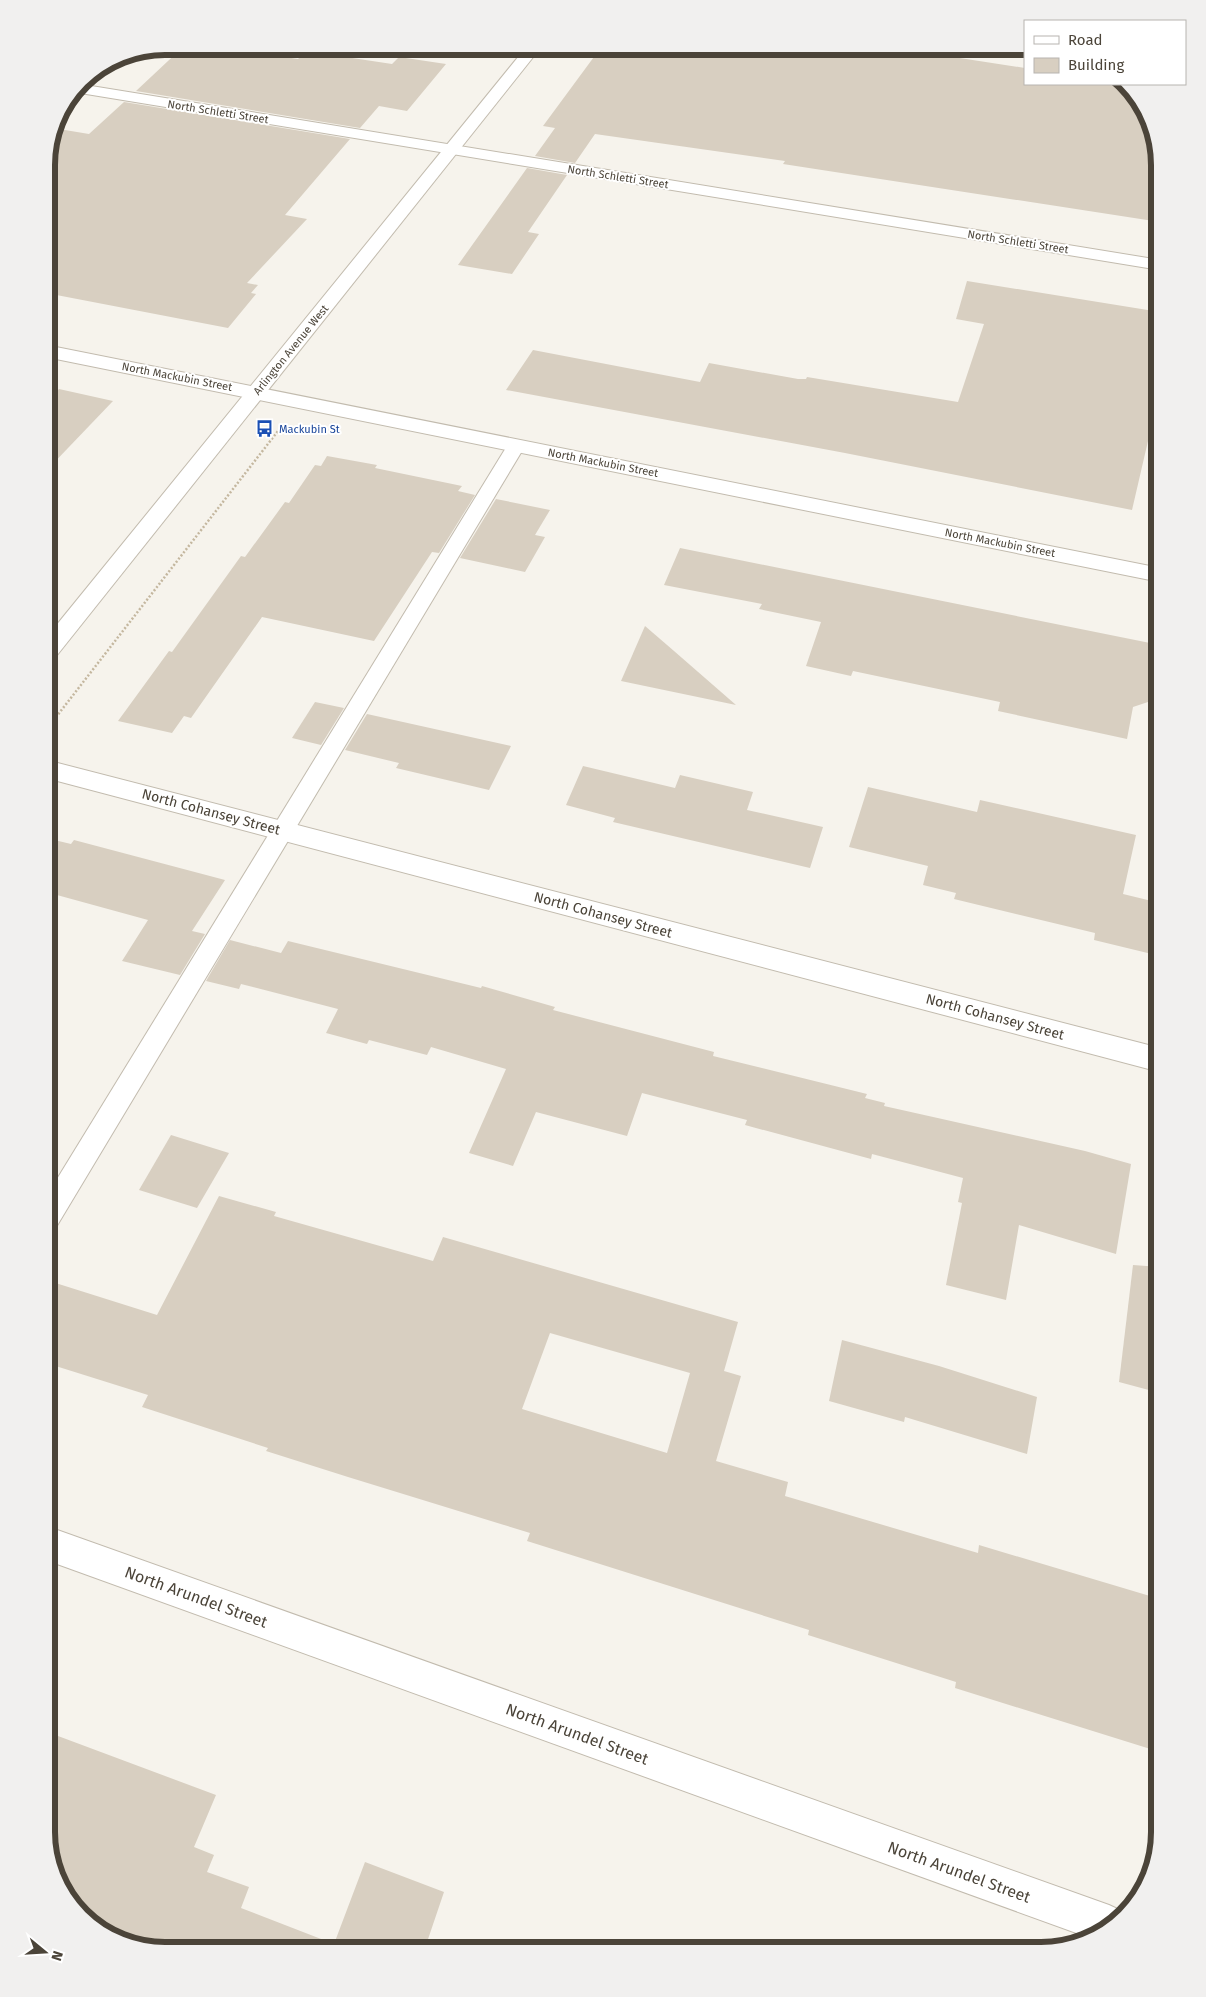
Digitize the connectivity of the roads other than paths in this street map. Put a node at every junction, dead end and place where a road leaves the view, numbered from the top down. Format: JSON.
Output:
{"nodes":[{"id":1,"x":528,"y":55,"type":"edge"},
{"id":2,"x":85,"y":89,"type":"edge"},
{"id":3,"x":452,"y":150,"type":"junction"},
{"id":4,"x":1151,"y":264,"type":"edge"},
{"id":5,"x":55,"y":353,"type":"edge"},
{"id":6,"x":256,"y":393,"type":"junction"},
{"id":7,"x":516,"y":446,"type":"junction"},
{"id":8,"x":1151,"y":573,"type":"edge"},
{"id":9,"x":55,"y":643,"type":"edge"},
{"id":10,"x":55,"y":771,"type":"edge"},
{"id":11,"x":282,"y":831,"type":"junction"},
{"id":12,"x":1151,"y":1058,"type":"edge"},
{"id":13,"x":55,"y":1206,"type":"edge"},
{"id":14,"x":55,"y":1546,"type":"edge"},
{"id":15,"x":1102,"y":1924,"type":"edge"}],
"edges":[{"from":1,"to":3,"type":"street","name":"Arlington Avenue West"},
{"from":2,"to":3,"type":"street","name":"North Schletti Street"},
{"from":3,"to":4,"type":"street","name":"North Schletti Street"},
{"from":3,"to":6,"type":"street","name":"Arlington Avenue West"},
{"from":5,"to":6,"type":"street","name":"North Mackubin Street"},
{"from":6,"to":7,"type":"street","name":"North Mackubin Street"},
{"from":6,"to":9,"type":"street","name":"Arlington Avenue West"},
{"from":7,"to":8,"type":"street","name":"North Mackubin Street"},
{"from":7,"to":11,"type":"lane"},
{"from":10,"to":11,"type":"street","name":"North Cohansey Street"},
{"from":11,"to":12,"type":"street","name":"North Cohansey Street"},
{"from":11,"to":13,"type":"lane"},
{"from":14,"to":15,"type":"street","name":"North Arundel Street"}]}
